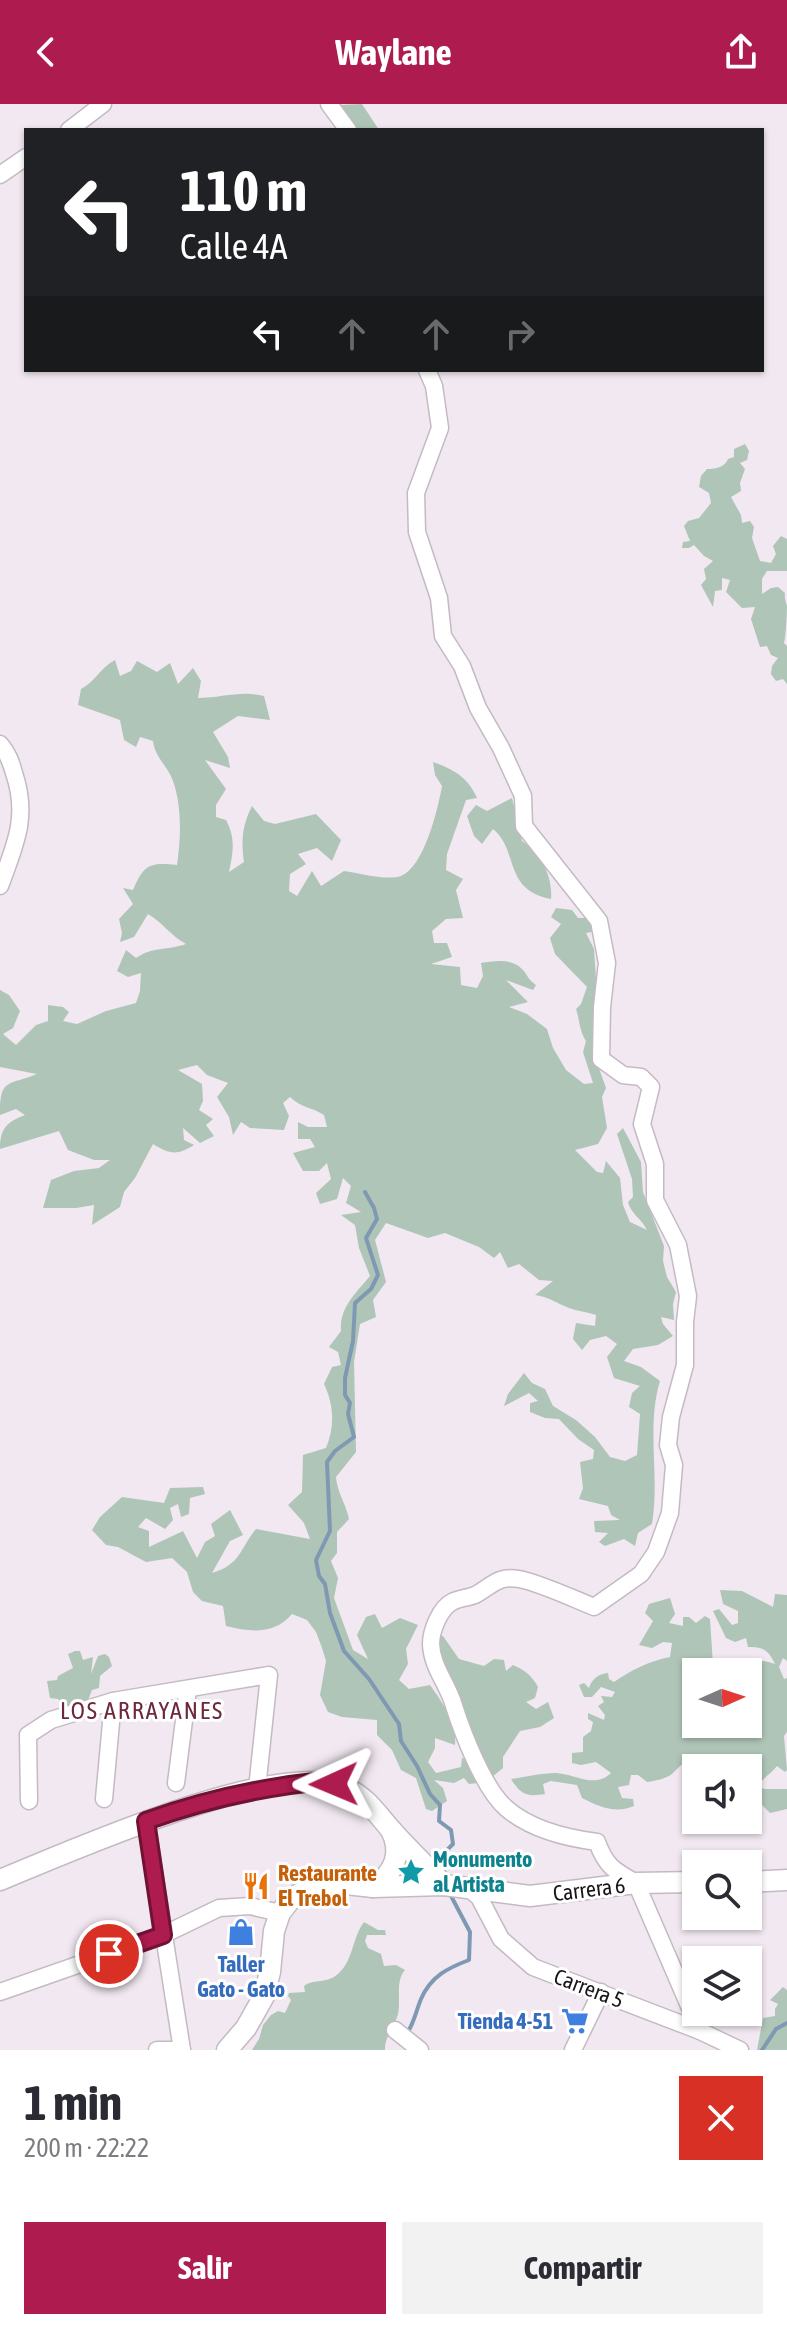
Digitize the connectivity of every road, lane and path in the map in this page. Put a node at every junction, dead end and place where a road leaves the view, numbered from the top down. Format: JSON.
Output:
{"nodes":[{"id":1,"x":103,"y":104,"type":"edge"},
{"id":2,"x":329,"y":104,"type":"edge"},
{"id":3,"x":72,"y":128,"type":"edge"},
{"id":4,"x":347,"y":128,"type":"edge"},
{"id":5,"x":24,"y":158,"type":"edge"},
{"id":6,"x":0,"y":175,"type":"edge"},
{"id":7,"x":428,"y":372,"type":"edge"},
{"id":8,"x":0,"y":744,"type":"edge"},
{"id":9,"x":0,"y":886,"type":"edge"},
{"id":10,"x":188,"y":1689,"type":"junction"},
{"id":11,"x":113,"y":1701,"type":"junction"},
{"id":12,"x":176,"y":1783,"type":"dead end"},
{"id":13,"x":257,"y":1789,"type":"junction"},
{"id":14,"x":104,"y":1799,"type":"dead end"},
{"id":15,"x":29,"y":1801,"type":"dead end"},
{"id":16,"x":146,"y":1821,"type":"junction"},
{"id":17,"x":390,"y":1829,"type":"junction"},
{"id":18,"x":0,"y":1880,"type":"edge"},
{"id":19,"x":787,"y":1880,"type":"edge"},
{"id":20,"x":762,"y":1881,"type":"edge"},
{"id":21,"x":682,"y":1882,"type":"edge"},
{"id":22,"x":636,"y":1883,"type":"junction"},
{"id":23,"x":444,"y":1885,"type":"junction"},
{"id":24,"x":373,"y":1887,"type":"junction"},
{"id":25,"x":468,"y":1888,"type":"junction"},
{"id":26,"x":280,"y":1913,"type":"junction"},
{"id":27,"x":163,"y":1935,"type":"junction"},
{"id":28,"x":0,"y":1992,"type":"edge"},
{"id":29,"x":601,"y":1992,"type":"junction"},
{"id":30,"x":395,"y":2030,"type":"dead end"},
{"id":31,"x":700,"y":2031,"type":"junction"},
{"id":32,"x":418,"y":2049,"type":"edge"},
{"id":33,"x":157,"y":2050,"type":"edge"},
{"id":34,"x":182,"y":2050,"type":"edge"},
{"id":35,"x":227,"y":2050,"type":"edge"},
{"id":36,"x":573,"y":2050,"type":"edge"},
{"id":37,"x":740,"y":2050,"type":"edge"}],
"edges":[{"from":1,"to":3,"type":"street"},
{"from":2,"to":4,"type":"street"},
{"from":5,"to":6,"type":"street"},
{"from":7,"to":22,"type":"street"},
{"from":8,"to":9,"type":"street"},
{"from":10,"to":11,"type":"street"},
{"from":10,"to":12,"type":"street"},
{"from":10,"to":13,"type":"street"},
{"from":11,"to":14,"type":"street"},
{"from":11,"to":15,"type":"street"},
{"from":13,"to":16,"type":"main road"},
{"from":13,"to":17,"type":"main road"},
{"from":16,"to":18,"type":"main road"},
{"from":16,"to":27,"type":"street"},
{"from":17,"to":23,"type":"main road"},
{"from":17,"to":24,"type":"main road"},
{"from":19,"to":20,"type":"main road"},
{"from":21,"to":22,"type":"main road","name":"Carrera 6"},
{"from":22,"to":25,"type":"main road","name":"Carrera 6"},
{"from":22,"to":31,"type":"street"},
{"from":23,"to":24,"type":"main road"},
{"from":23,"to":25,"type":"main road","name":"Carrera 6"},
{"from":24,"to":26,"type":"main road"},
{"from":25,"to":29,"type":"street","name":"Carrera 5"},
{"from":26,"to":27,"type":"street"},
{"from":26,"to":35,"type":"main road"},
{"from":27,"to":28,"type":"street"},
{"from":27,"to":34,"type":"street"},
{"from":29,"to":31,"type":"street","name":"Carrera 5"},
{"from":29,"to":36,"type":"street"},
{"from":30,"to":32,"type":"street"},
{"from":31,"to":37,"type":"street","name":"Carrera 5"},
{"from":33,"to":34,"type":"street"}]}
